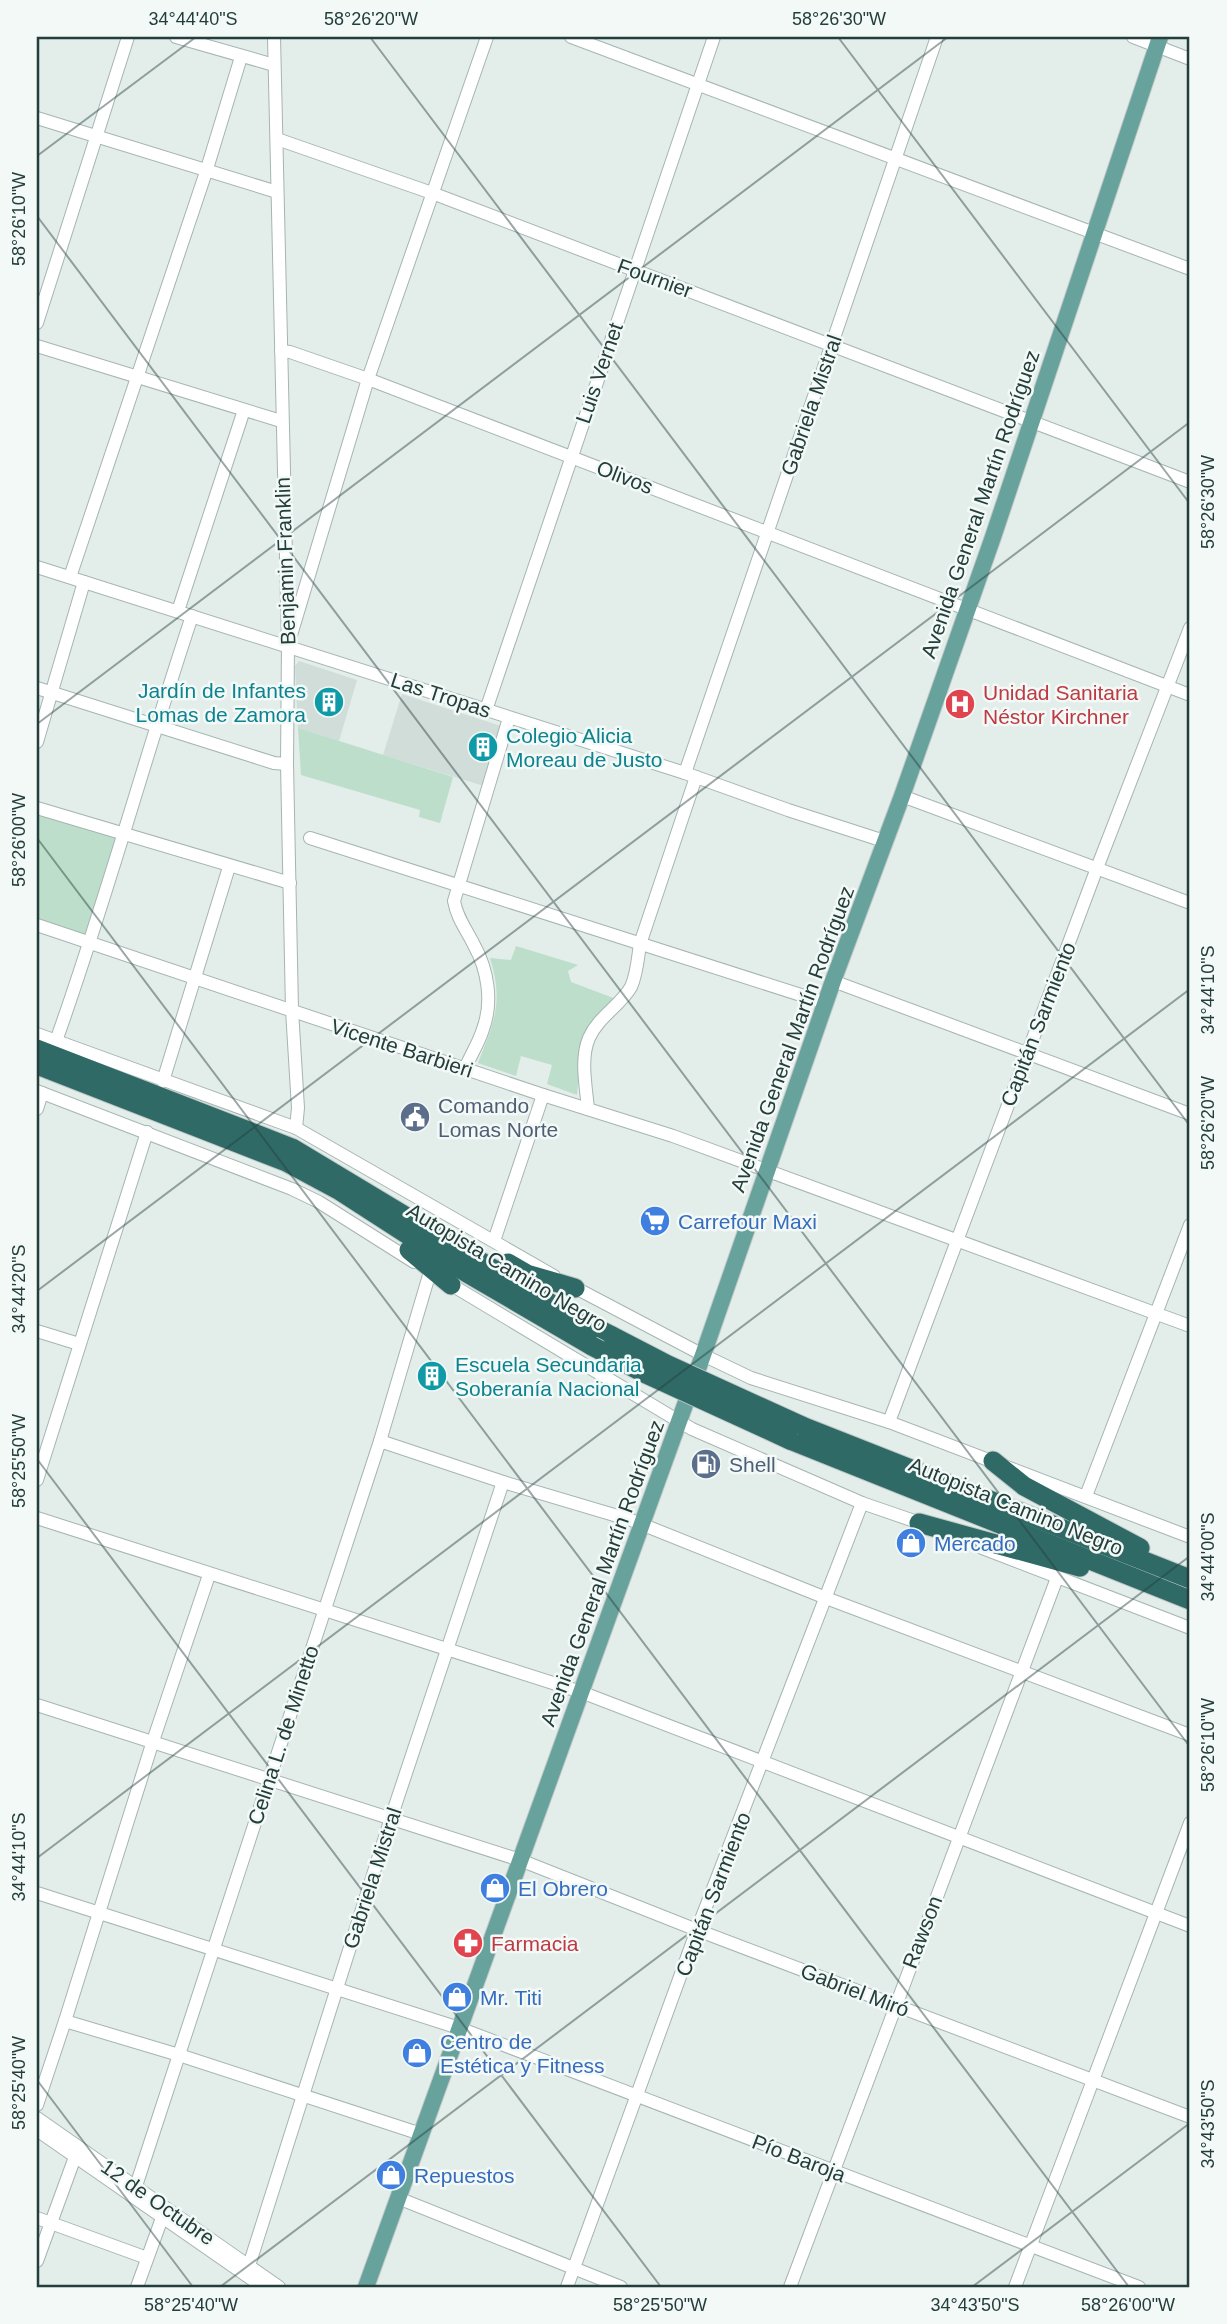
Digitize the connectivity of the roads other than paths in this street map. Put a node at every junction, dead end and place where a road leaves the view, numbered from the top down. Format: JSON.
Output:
{"nodes":[{"id":1,"x":128,"y":37,"type":"edge"},
{"id":2,"x":176,"y":37,"type":"edge"},
{"id":3,"x":274,"y":37,"type":"edge"},
{"id":4,"x":487,"y":37,"type":"edge"},
{"id":5,"x":571,"y":37,"type":"edge"},
{"id":6,"x":713,"y":37,"type":"edge"},
{"id":7,"x":937,"y":37,"type":"edge"},
{"id":8,"x":1133,"y":37,"type":"edge"},
{"id":9,"x":1159,"y":41,"type":"edge"},
{"id":10,"x":240,"y":57,"type":"junction"},
{"id":11,"x":1190,"y":59,"type":"edge"},
{"id":12,"x":274,"y":65,"type":"junction"},
{"id":13,"x":698,"y":83,"type":"junction"},
{"id":14,"x":37,"y":118,"type":"edge"},
{"id":15,"x":97,"y":137,"type":"junction"},
{"id":16,"x":277,"y":139,"type":"junction"},
{"id":17,"x":894,"y":159,"type":"junction"},
{"id":18,"x":206,"y":172,"type":"junction"},
{"id":19,"x":277,"y":191,"type":"junction"},
{"id":20,"x":432,"y":193,"type":"junction"},
{"id":21,"x":1094,"y":234,"type":"junction"},
{"id":22,"x":1190,"y":270,"type":"edge"},
{"id":23,"x":634,"y":271,"type":"junction"},
{"id":24,"x":37,"y":323,"type":"edge"},
{"id":25,"x":831,"y":344,"type":"junction"},
{"id":26,"x":37,"y":346,"type":"edge"},
{"id":27,"x":281,"y":351,"type":"junction"},
{"id":28,"x":135,"y":377,"type":"junction"},
{"id":29,"x":368,"y":379,"type":"junction"},
{"id":30,"x":244,"y":410,"type":"junction"},
{"id":31,"x":281,"y":421,"type":"junction"},
{"id":32,"x":1031,"y":423,"type":"junction"},
{"id":33,"x":571,"y":457,"type":"junction"},
{"id":34,"x":1190,"y":482,"type":"edge"},
{"id":35,"x":768,"y":532,"type":"junction"},
{"id":36,"x":37,"y":567,"type":"edge"},
{"id":37,"x":71,"y":577,"type":"junction"},
{"id":38,"x":84,"y":582,"type":"junction"},
{"id":39,"x":967,"y":609,"type":"junction"},
{"id":40,"x":178,"y":611,"type":"junction"},
{"id":41,"x":192,"y":616,"type":"junction"},
{"id":42,"x":1190,"y":628,"type":"edge"},
{"id":43,"x":288,"y":645,"type":"junction"},
{"id":44,"x":1167,"y":686,"type":"junction"},
{"id":45,"x":37,"y":688,"type":"edge"},
{"id":46,"x":52,"y":693,"type":"junction"},
{"id":47,"x":1190,"y":695,"type":"edge"},
{"id":48,"x":486,"y":710,"type":"junction"},
{"id":49,"x":509,"y":718,"type":"junction"},
{"id":50,"x":155,"y":724,"type":"junction"},
{"id":51,"x":37,"y":742,"type":"edge"},
{"id":52,"x":287,"y":764,"type":"junction"},
{"id":53,"x":690,"y":775,"type":"junction"},
{"id":54,"x":902,"y":796,"type":"junction"},
{"id":55,"x":37,"y":808,"type":"edge"},
{"id":56,"x":124,"y":834,"type":"junction"},
{"id":57,"x":310,"y":838,"type":"dead end"},
{"id":58,"x":884,"y":841,"type":"junction"},
{"id":59,"x":229,"y":867,"type":"junction"},
{"id":60,"x":1097,"y":868,"type":"junction"},
{"id":61,"x":290,"y":883,"type":"junction"},
{"id":62,"x":457,"y":885,"type":"junction"},
{"id":63,"x":1190,"y":903,"type":"edge"},
{"id":64,"x":37,"y":925,"type":"edge"},
{"id":65,"x":91,"y":944,"type":"junction"},
{"id":66,"x":640,"y":944,"type":"junction"},
{"id":67,"x":195,"y":977,"type":"junction"},
{"id":68,"x":833,"y":981,"type":"junction"},
{"id":69,"x":826,"y":1003,"type":"junction"},
{"id":70,"x":292,"y":1010,"type":"junction"},
{"id":71,"x":37,"y":1034,"type":"edge"},
{"id":72,"x":57,"y":1041,"type":"junction"},
{"id":73,"x":37,"y":1049,"type":"edge"},
{"id":74,"x":1028,"y":1052,"type":"junction"},
{"id":75,"x":42,"y":1068,"type":"edge"},
{"id":76,"x":465,"y":1069,"type":"junction"},
{"id":77,"x":158,"y":1087,"type":"junction"},
{"id":78,"x":39,"y":1092,"type":"edge"},
{"id":79,"x":543,"y":1095,"type":"junction"},
{"id":80,"x":37,"y":1109,"type":"edge"},
{"id":81,"x":588,"y":1109,"type":"junction"},
{"id":82,"x":1190,"y":1114,"type":"edge"},
{"id":83,"x":296,"y":1128,"type":"junction"},
{"id":84,"x":147,"y":1132,"type":"junction"},
{"id":85,"x":286,"y":1162,"type":"junction"},
{"id":86,"x":767,"y":1169,"type":"junction"},
{"id":87,"x":351,"y":1183,"type":"junction"},
{"id":88,"x":1190,"y":1225,"type":"edge"},
{"id":89,"x":956,"y":1239,"type":"junction"},
{"id":90,"x":494,"y":1241,"type":"junction"},
{"id":91,"x":430,"y":1272,"type":"junction"},
{"id":92,"x":451,"y":1285,"type":"junction"},
{"id":93,"x":575,"y":1288,"type":"junction"},
{"id":94,"x":1157,"y":1313,"type":"junction"},
{"id":95,"x":1190,"y":1326,"type":"edge"},
{"id":96,"x":37,"y":1331,"type":"edge"},
{"id":97,"x":79,"y":1344,"type":"junction"},
{"id":98,"x":702,"y":1356,"type":"junction"},
{"id":99,"x":679,"y":1422,"type":"junction"},
{"id":100,"x":889,"y":1422,"type":"junction"},
{"id":101,"x":796,"y":1433,"type":"junction"},
{"id":102,"x":380,"y":1441,"type":"junction"},
{"id":103,"x":993,"y":1461,"type":"junction"},
{"id":104,"x":37,"y":1480,"type":"edge"},
{"id":105,"x":503,"y":1482,"type":"junction"},
{"id":106,"x":1086,"y":1496,"type":"junction"},
{"id":107,"x":862,"y":1503,"type":"junction"},
{"id":108,"x":37,"y":1518,"type":"edge"},
{"id":109,"x":919,"y":1523,"type":"junction"},
{"id":110,"x":641,"y":1525,"type":"junction"},
{"id":111,"x":1190,"y":1537,"type":"edge"},
{"id":112,"x":209,"y":1574,"type":"junction"},
{"id":113,"x":1190,"y":1577,"type":"edge"},
{"id":114,"x":1056,"y":1578,"type":"junction"},
{"id":115,"x":826,"y":1598,"type":"junction"},
{"id":116,"x":1190,"y":1600,"type":"edge"},
{"id":117,"x":1190,"y":1605,"type":"edge"},
{"id":118,"x":324,"y":1610,"type":"junction"},
{"id":119,"x":1190,"y":1628,"type":"edge"},
{"id":120,"x":447,"y":1649,"type":"junction"},
{"id":121,"x":1022,"y":1673,"type":"junction"},
{"id":122,"x":581,"y":1692,"type":"junction"},
{"id":123,"x":37,"y":1705,"type":"edge"},
{"id":124,"x":1190,"y":1735,"type":"edge"},
{"id":125,"x":152,"y":1744,"type":"junction"},
{"id":126,"x":764,"y":1762,"type":"junction"},
{"id":127,"x":269,"y":1778,"type":"junction"},
{"id":128,"x":391,"y":1818,"type":"junction"},
{"id":129,"x":1190,"y":1823,"type":"edge"},
{"id":130,"x":959,"y":1836,"type":"junction"},
{"id":131,"x":520,"y":1860,"type":"junction"},
{"id":132,"x":37,"y":1893,"type":"edge"},
{"id":133,"x":1157,"y":1912,"type":"junction"},
{"id":134,"x":99,"y":1914,"type":"junction"},
{"id":135,"x":1190,"y":1926,"type":"edge"},
{"id":136,"x":697,"y":1930,"type":"junction"},
{"id":137,"x":213,"y":1948,"type":"junction"},
{"id":138,"x":336,"y":1990,"type":"junction"},
{"id":139,"x":895,"y":2005,"type":"junction"},
{"id":140,"x":65,"y":2021,"type":"junction"},
{"id":141,"x":459,"y":2028,"type":"junction"},
{"id":142,"x":179,"y":2055,"type":"junction"},
{"id":143,"x":1091,"y":2081,"type":"junction"},
{"id":144,"x":302,"y":2096,"type":"junction"},
{"id":145,"x":638,"y":2097,"type":"junction"},
{"id":146,"x":37,"y":2105,"type":"edge"},
{"id":147,"x":1190,"y":2117,"type":"edge"},
{"id":148,"x":37,"y":2118,"type":"edge"},
{"id":149,"x":37,"y":2130,"type":"edge"},
{"id":150,"x":421,"y":2134,"type":"junction"},
{"id":151,"x":75,"y":2157,"type":"junction"},
{"id":152,"x":833,"y":2172,"type":"junction"},
{"id":153,"x":133,"y":2190,"type":"junction"},
{"id":154,"x":398,"y":2197,"type":"junction"},
{"id":155,"x":166,"y":2214,"type":"junction"},
{"id":156,"x":37,"y":2218,"type":"edge"},
{"id":157,"x":51,"y":2223,"type":"junction"},
{"id":158,"x":1031,"y":2246,"type":"junction"},
{"id":159,"x":147,"y":2258,"type":"junction"},
{"id":160,"x":37,"y":2260,"type":"edge"},
{"id":161,"x":573,"y":2269,"type":"junction"},
{"id":162,"x":253,"y":2278,"type":"edge"},
{"id":163,"x":137,"y":2287,"type":"edge"},
{"id":164,"x":279,"y":2287,"type":"edge"},
{"id":165,"x":366,"y":2287,"type":"edge"},
{"id":166,"x":566,"y":2287,"type":"edge"},
{"id":167,"x":621,"y":2287,"type":"edge"},
{"id":168,"x":790,"y":2287,"type":"edge"},
{"id":169,"x":1015,"y":2287,"type":"edge"},
{"id":170,"x":1139,"y":2287,"type":"edge"}],
"edges":[{"from":1,"to":15,"type":"street"},
{"from":2,"to":10,"type":"street"},
{"from":3,"to":12,"type":"street","name":"Benjamin Franklin"},
{"from":4,"to":20,"type":"street"},
{"from":5,"to":13,"type":"street"},
{"from":6,"to":13,"type":"street","name":"Luis Vernet"},
{"from":7,"to":17,"type":"street","name":"Gabriela Mistral"},
{"from":8,"to":9,"type":"street"},
{"from":9,"to":11,"type":"street"},
{"from":9,"to":21,"type":"main road","name":"Avenida General Martín Rodríguez"},
{"from":10,"to":12,"type":"street"},
{"from":10,"to":18,"type":"street"},
{"from":12,"to":16,"type":"street","name":"Benjamin Franklin"},
{"from":13,"to":17,"type":"street"},
{"from":13,"to":23,"type":"street","name":"Luis Vernet"},
{"from":14,"to":15,"type":"street"},
{"from":15,"to":18,"type":"street"},
{"from":15,"to":24,"type":"street"},
{"from":16,"to":19,"type":"street","name":"Benjamin Franklin"},
{"from":16,"to":20,"type":"street","name":"Fournier"},
{"from":17,"to":21,"type":"street"},
{"from":17,"to":25,"type":"street","name":"Gabriela Mistral"},
{"from":18,"to":19,"type":"street"},
{"from":18,"to":28,"type":"street"},
{"from":19,"to":27,"type":"street","name":"Benjamin Franklin"},
{"from":20,"to":23,"type":"street","name":"Fournier"},
{"from":20,"to":29,"type":"street"},
{"from":21,"to":22,"type":"street"},
{"from":21,"to":32,"type":"main road","name":"Avenida General Martín Rodríguez"},
{"from":23,"to":25,"type":"street","name":"Fournier"},
{"from":23,"to":33,"type":"street","name":"Luis Vernet"},
{"from":25,"to":32,"type":"street","name":"Fournier"},
{"from":25,"to":35,"type":"street","name":"Gabriela Mistral"},
{"from":26,"to":28,"type":"street"},
{"from":27,"to":29,"type":"street","name":"Olivos"},
{"from":27,"to":31,"type":"street","name":"Benjamin Franklin"},
{"from":28,"to":30,"type":"street"},
{"from":28,"to":37,"type":"street"},
{"from":29,"to":33,"type":"street","name":"Olivos"},
{"from":29,"to":43,"type":"street"},
{"from":30,"to":31,"type":"street"},
{"from":30,"to":40,"type":"street"},
{"from":31,"to":43,"type":"street","name":"Benjamin Franklin"},
{"from":32,"to":34,"type":"street","name":"Fournier"},
{"from":32,"to":39,"type":"main road","name":"Avenida General Martín Rodríguez"},
{"from":33,"to":35,"type":"street","name":"Olivos"},
{"from":33,"to":48,"type":"street","name":"Luis Vernet"},
{"from":35,"to":39,"type":"street","name":"Olivos"},
{"from":35,"to":53,"type":"street","name":"Gabriela Mistral"},
{"from":36,"to":37,"type":"street","name":"Las Tropas"},
{"from":37,"to":38,"type":"street","name":"Las Tropas"},
{"from":38,"to":40,"type":"street","name":"Las Tropas"},
{"from":38,"to":46,"type":"street"},
{"from":39,"to":44,"type":"street","name":"Olivos"},
{"from":39,"to":54,"type":"main road","name":"Avenida General Martín Rodríguez"},
{"from":40,"to":41,"type":"street","name":"Las Tropas"},
{"from":41,"to":43,"type":"street","name":"Las Tropas"},
{"from":41,"to":50,"type":"street"},
{"from":42,"to":44,"type":"street","name":"Capitán Sarmiento"},
{"from":43,"to":48,"type":"street","name":"Las Tropas"},
{"from":43,"to":52,"type":"street","name":"Benjamin Franklin"},
{"from":44,"to":47,"type":"street","name":"Olivos"},
{"from":44,"to":60,"type":"street","name":"Capitán Sarmiento"},
{"from":45,"to":46,"type":"street"},
{"from":46,"to":50,"type":"street"},
{"from":46,"to":51,"type":"street"},
{"from":48,"to":49,"type":"street","name":"Las Tropas"},
{"from":49,"to":53,"type":"street","name":"Las Tropas"},
{"from":49,"to":62,"type":"street"},
{"from":50,"to":52,"type":"street"},
{"from":50,"to":56,"type":"street"},
{"from":52,"to":61,"type":"street","name":"Benjamin Franklin"},
{"from":53,"to":58,"type":"street","name":"Las Tropas"},
{"from":53,"to":66,"type":"street","name":"Gabriela Mistral"},
{"from":54,"to":58,"type":"main road","name":"Avenida General Martín Rodríguez"},
{"from":54,"to":60,"type":"street"},
{"from":55,"to":56,"type":"street"},
{"from":56,"to":59,"type":"street"},
{"from":56,"to":65,"type":"street"},
{"from":57,"to":62,"type":"street"},
{"from":58,"to":68,"type":"main road","name":"Avenida General Martín Rodríguez"},
{"from":59,"to":61,"type":"street"},
{"from":59,"to":67,"type":"street"},
{"from":60,"to":63,"type":"street"},
{"from":60,"to":74,"type":"street","name":"Capitán Sarmiento"},
{"from":61,"to":70,"type":"street","name":"Benjamin Franklin"},
{"from":62,"to":66,"type":"street"},
{"from":62,"to":76,"type":"street"},
{"from":64,"to":65,"type":"street","name":"Vicente Barbieri"},
{"from":65,"to":67,"type":"street","name":"Vicente Barbieri"},
{"from":65,"to":72,"type":"street"},
{"from":66,"to":69,"type":"street"},
{"from":66,"to":81,"type":"street","name":"Gabriela Mistral"},
{"from":67,"to":70,"type":"street","name":"Vicente Barbieri"},
{"from":67,"to":77,"type":"street"},
{"from":68,"to":69,"type":"main road","name":"Avenida General Martín Rodríguez"},
{"from":68,"to":74,"type":"street"},
{"from":69,"to":86,"type":"main road","name":"Avenida General Martín Rodríguez"},
{"from":70,"to":76,"type":"street","name":"Vicente Barbieri"},
{"from":70,"to":83,"type":"street","name":"Benjamin Franklin"},
{"from":71,"to":72,"type":"street"},
{"from":72,"to":77,"type":"highway"},
{"from":73,"to":77,"type":"highway","name":"Autopista Camino Negro"},
{"from":74,"to":82,"type":"street"},
{"from":74,"to":89,"type":"street","name":"Capitán Sarmiento"},
{"from":75,"to":85,"type":"highway","name":"Autopista Camino Negro"},
{"from":76,"to":79,"type":"street","name":"Vicente Barbieri"},
{"from":77,"to":83,"type":"street"},
{"from":77,"to":87,"type":"highway","name":"Autopista Camino Negro"},
{"from":78,"to":80,"type":"street"},
{"from":78,"to":84,"type":"street"},
{"from":79,"to":81,"type":"street","name":"Vicente Barbieri"},
{"from":79,"to":90,"type":"street"},
{"from":81,"to":86,"type":"street","name":"Vicente Barbieri"},
{"from":83,"to":90,"type":"street"},
{"from":84,"to":91,"type":"street"},
{"from":84,"to":97,"type":"street"},
{"from":85,"to":92,"type":"highway"},
{"from":85,"to":101,"type":"highway","name":"Autopista Camino Negro","bridge":true},
{"from":86,"to":89,"type":"street","name":"Vicente Barbieri"},
{"from":86,"to":98,"type":"main road","name":"Avenida General Martín Rodríguez"},
{"from":87,"to":93,"type":"highway"},
{"from":87,"to":101,"type":"highway","name":"Autopista Camino Negro","bridge":true},
{"from":88,"to":94,"type":"street"},
{"from":89,"to":94,"type":"street","name":"Vicente Barbieri"},
{"from":89,"to":100,"type":"street","name":"Capitán Sarmiento"},
{"from":90,"to":93,"type":"street"},
{"from":91,"to":92,"type":"street"},
{"from":91,"to":102,"type":"street","name":"Celina L. de Minetto"},
{"from":92,"to":99,"type":"street"},
{"from":93,"to":98,"type":"street"},
{"from":94,"to":95,"type":"street","name":"Vicente Barbieri"},
{"from":94,"to":106,"type":"street"},
{"from":96,"to":97,"type":"street"},
{"from":97,"to":104,"type":"street"},
{"from":98,"to":99,"type":"main road","name":"Avenida General Martín Rodríguez"},
{"from":98,"to":100,"type":"street"},
{"from":99,"to":107,"type":"street"},
{"from":99,"to":110,"type":"main road","name":"Avenida General Martín Rodríguez"},
{"from":100,"to":103,"type":"street"},
{"from":101,"to":113,"type":"highway","name":"Autopista Camino Negro"},
{"from":101,"to":116,"type":"highway","name":"Autopista Camino Negro"},
{"from":102,"to":105,"type":"street"},
{"from":102,"to":118,"type":"street","name":"Celina L. de Minetto"},
{"from":103,"to":106,"type":"street"},
{"from":103,"to":113,"type":"highway"},
{"from":105,"to":110,"type":"street"},
{"from":105,"to":120,"type":"street","name":"Gabriela Mistral"},
{"from":106,"to":111,"type":"street"},
{"from":107,"to":109,"type":"street"},
{"from":107,"to":115,"type":"street","name":"Capitán Sarmiento"},
{"from":108,"to":112,"type":"street"},
{"from":109,"to":114,"type":"street"},
{"from":109,"to":117,"type":"highway"},
{"from":110,"to":115,"type":"street"},
{"from":110,"to":122,"type":"main road","name":"Avenida General Martín Rodríguez"},
{"from":112,"to":118,"type":"street"},
{"from":112,"to":125,"type":"street"},
{"from":114,"to":119,"type":"street"},
{"from":114,"to":121,"type":"street","name":"Rawson"},
{"from":115,"to":121,"type":"street"},
{"from":115,"to":126,"type":"street","name":"Capitán Sarmiento"},
{"from":118,"to":120,"type":"street"},
{"from":118,"to":127,"type":"street","name":"Celina L. de Minetto"},
{"from":120,"to":122,"type":"street"},
{"from":120,"to":128,"type":"street","name":"Gabriela Mistral"},
{"from":121,"to":124,"type":"street"},
{"from":121,"to":130,"type":"street","name":"Rawson"},
{"from":122,"to":126,"type":"street"},
{"from":122,"to":131,"type":"main road","name":"Avenida General Martín Rodríguez"},
{"from":123,"to":125,"type":"street","name":"Gabriel Miró"},
{"from":125,"to":127,"type":"street","name":"Gabriel Miró"},
{"from":125,"to":134,"type":"street"},
{"from":126,"to":130,"type":"street"},
{"from":126,"to":136,"type":"street","name":"Capitán Sarmiento"},
{"from":127,"to":128,"type":"street","name":"Gabriel Miró"},
{"from":127,"to":137,"type":"street","name":"Celina L. de Minetto"},
{"from":128,"to":131,"type":"street","name":"Gabriel Miró"},
{"from":128,"to":138,"type":"street","name":"Gabriela Mistral"},
{"from":129,"to":133,"type":"street"},
{"from":130,"to":133,"type":"street"},
{"from":130,"to":139,"type":"street","name":"Rawson"},
{"from":131,"to":136,"type":"street","name":"Gabriel Miró"},
{"from":131,"to":141,"type":"main road","name":"Avenida General Martín Rodríguez"},
{"from":132,"to":134,"type":"street","name":"Pío Baroja"},
{"from":133,"to":135,"type":"street"},
{"from":133,"to":143,"type":"street"},
{"from":134,"to":137,"type":"street","name":"Pío Baroja"},
{"from":134,"to":140,"type":"street"},
{"from":136,"to":139,"type":"street","name":"Gabriel Miró"},
{"from":136,"to":145,"type":"street","name":"Capitán Sarmiento"},
{"from":137,"to":138,"type":"street","name":"Pío Baroja"},
{"from":137,"to":142,"type":"street","name":"Celina L. de Minetto"},
{"from":138,"to":141,"type":"street","name":"Pío Baroja"},
{"from":138,"to":144,"type":"street","name":"Gabriela Mistral"},
{"from":139,"to":143,"type":"street","name":"Gabriel Miró"},
{"from":139,"to":152,"type":"street","name":"Rawson"},
{"from":140,"to":142,"type":"street"},
{"from":140,"to":146,"type":"street"},
{"from":141,"to":145,"type":"street","name":"Pío Baroja"},
{"from":141,"to":150,"type":"main road","name":"Avenida General Martín Rodríguez"},
{"from":142,"to":144,"type":"street"},
{"from":142,"to":153,"type":"street","name":"Celina L. de Minetto"},
{"from":143,"to":147,"type":"street","name":"Gabriel Miró"},
{"from":143,"to":158,"type":"street"},
{"from":144,"to":150,"type":"street"},
{"from":144,"to":162,"type":"street","name":"Gabriela Mistral"},
{"from":145,"to":152,"type":"street","name":"Pío Baroja"},
{"from":145,"to":161,"type":"street","name":"Capitán Sarmiento"},
{"from":148,"to":153,"type":"street","name":"12 de Octubre"},
{"from":149,"to":151,"type":"street","name":"12 de Octubre"},
{"from":150,"to":154,"type":"main road","name":"Avenida General Martín Rodríguez"},
{"from":151,"to":153,"type":"street","name":"12 de Octubre"},
{"from":151,"to":157,"type":"street"},
{"from":152,"to":158,"type":"street","name":"Pío Baroja"},
{"from":152,"to":168,"type":"street","name":"Rawson"},
{"from":153,"to":155,"type":"street","name":"12 de Octubre"},
{"from":154,"to":161,"type":"street"},
{"from":154,"to":165,"type":"main road","name":"Avenida General Martín Rodríguez"},
{"from":155,"to":159,"type":"street"},
{"from":155,"to":162,"type":"street","name":"12 de Octubre"},
{"from":156,"to":157,"type":"street"},
{"from":157,"to":159,"type":"street"},
{"from":157,"to":160,"type":"street"},
{"from":158,"to":169,"type":"street"},
{"from":158,"to":170,"type":"street","name":"Pío Baroja"},
{"from":159,"to":163,"type":"street"},
{"from":161,"to":166,"type":"street","name":"Capitán Sarmiento"},
{"from":161,"to":167,"type":"street"},
{"from":162,"to":164,"type":"street","name":"12 de Octubre"}]}
